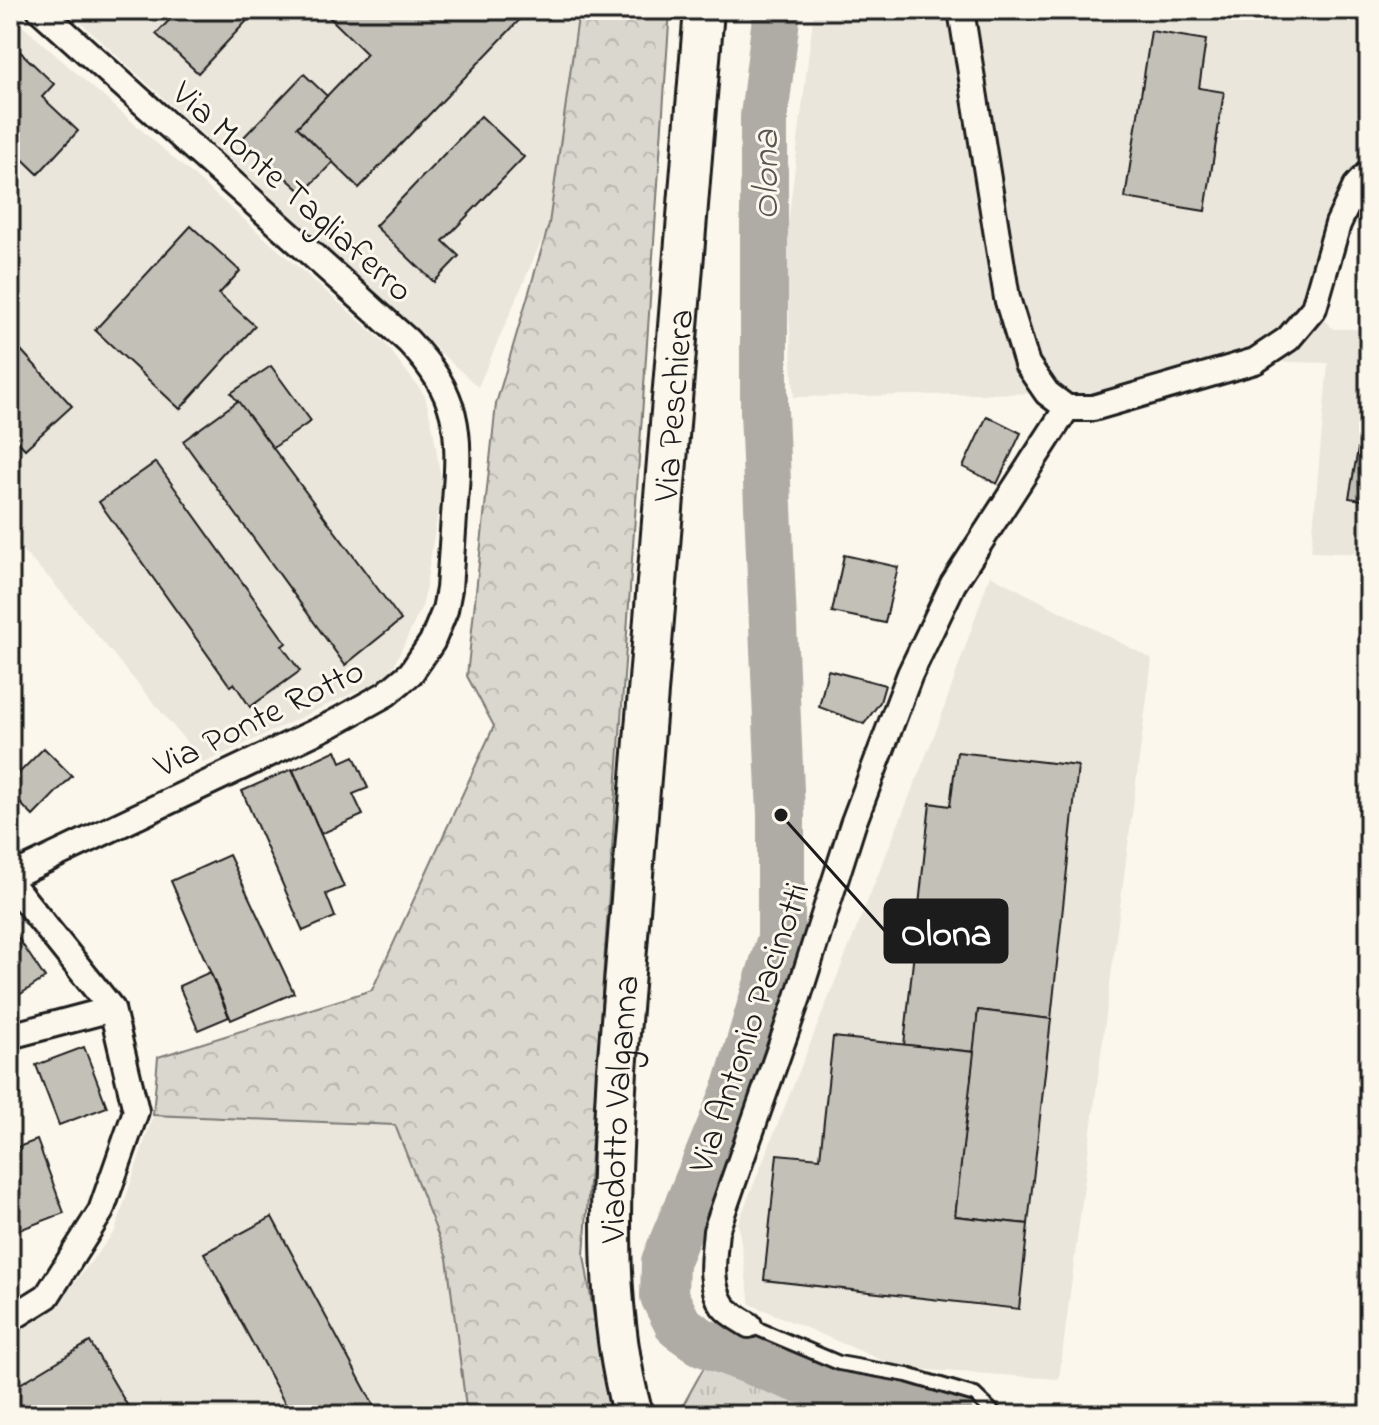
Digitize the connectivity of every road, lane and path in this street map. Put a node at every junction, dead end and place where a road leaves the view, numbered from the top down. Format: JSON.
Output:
{"nodes":[{"id":1,"x":40,"y":10,"type":"edge"},
{"id":2,"x":704,"y":10,"type":"edge"},
{"id":3,"x":961,"y":10,"type":"edge"},
{"id":4,"x":1369,"y":172,"type":"edge"},
{"id":5,"x":1067,"y":408,"type":"junction"},
{"id":6,"x":459,"y":450,"type":"joint"},
{"id":7,"x":639,"y":800,"type":"joint"},
{"id":8,"x":10,"y":880,"type":"edge"},
{"id":9,"x":112,"y":1009,"type":"junction"},
{"id":10,"x":10,"y":1036,"type":"edge"},
{"id":11,"x":10,"y":1319,"type":"edge"},
{"id":12,"x":749,"y":1325,"type":"joint"},
{"id":13,"x":633,"y":1415,"type":"edge"},
{"id":14,"x":996,"y":1415,"type":"edge"}],
"edges":[{"from":1,"to":6,"type":"street","name":"Via Monte Tagliaferro"},
{"from":2,"to":7,"type":"main road","name":"Via Peschiera"},
{"from":3,"to":5,"type":"street"},
{"from":4,"to":5,"type":"street"},
{"from":5,"to":12,"type":"street","name":"Via Antonio Pacinotti"},
{"from":6,"to":8,"type":"street","name":"Via Ponte Rotto"},
{"from":7,"to":13,"type":"main road","name":"Viadotto Valganna"},
{"from":8,"to":9,"type":"street"},
{"from":9,"to":10,"type":"street"},
{"from":9,"to":11,"type":"street"},
{"from":12,"to":14,"type":"lane"}]}
